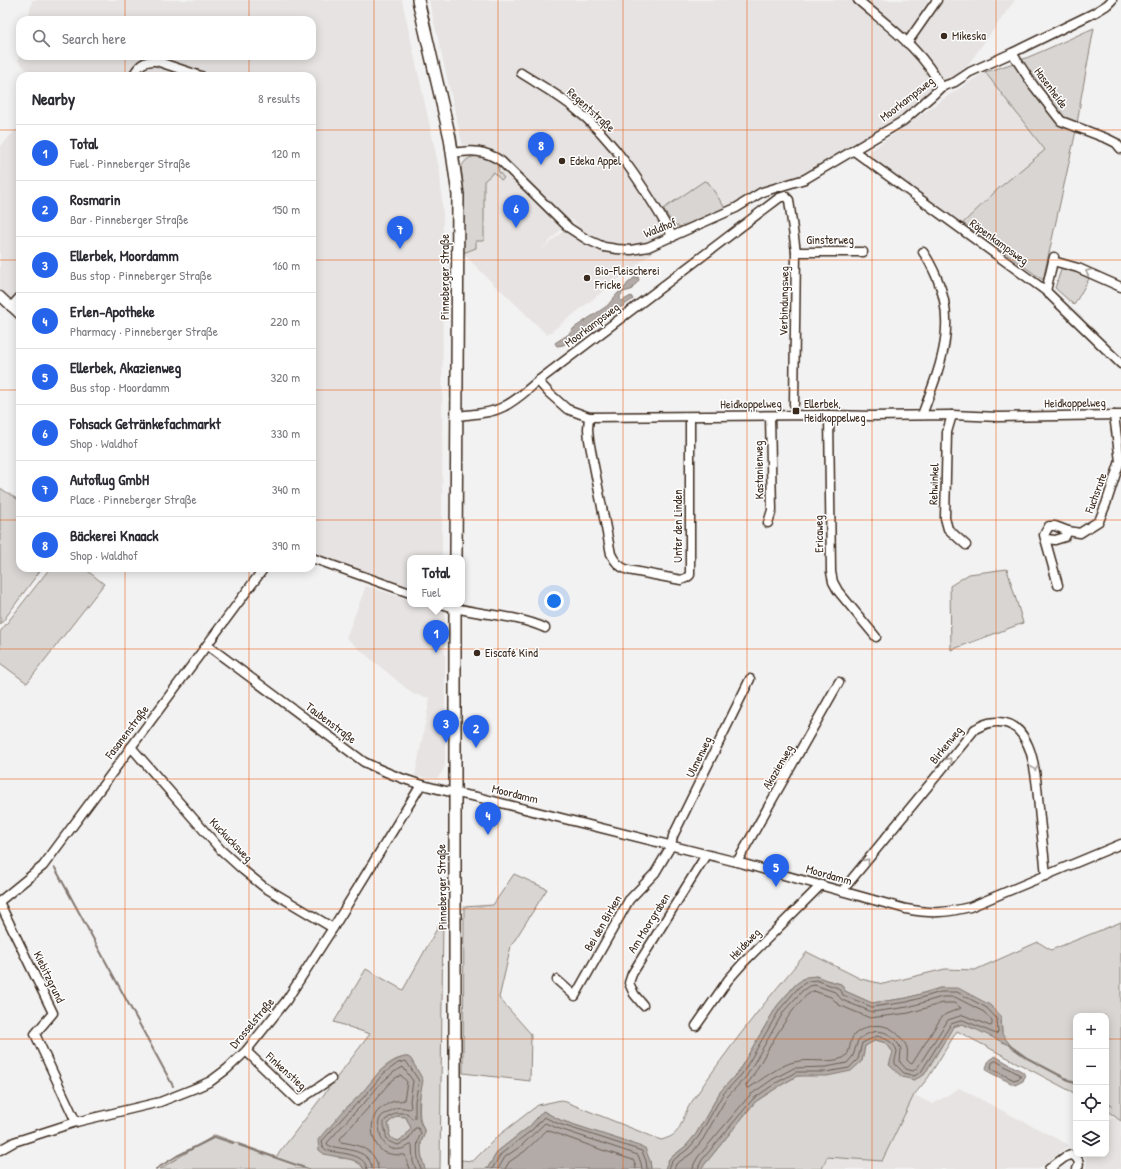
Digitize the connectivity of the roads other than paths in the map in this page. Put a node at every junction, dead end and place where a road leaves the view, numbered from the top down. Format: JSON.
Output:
{"nodes":[{"id":1,"x":418,"y":0,"type":"edge"},
{"id":2,"x":858,"y":0,"type":"edge"},
{"id":3,"x":938,"y":0,"type":"edge"},
{"id":4,"x":1112,"y":0,"type":"edge"},
{"id":5,"x":907,"y":43,"type":"junction"},
{"id":6,"x":1012,"y":53,"type":"junction"},
{"id":7,"x":149,"y":60,"type":"edge"},
{"id":8,"x":149,"y":60,"type":"edge"},
{"id":9,"x":136,"y":72,"type":"edge"},
{"id":10,"x":189,"y":72,"type":"edge"},
{"id":11,"x":521,"y":73,"type":"dead end"},
{"id":12,"x":941,"y":87,"type":"junction"},
{"id":13,"x":1121,"y":149,"type":"edge"},
{"id":14,"x":854,"y":151,"type":"junction"},
{"id":15,"x":453,"y":152,"type":"junction"},
{"id":16,"x":805,"y":179,"type":"joint"},
{"id":17,"x":789,"y":200,"type":"joint"},
{"id":18,"x":673,"y":237,"type":"junction"},
{"id":19,"x":796,"y":252,"type":"junction"},
{"id":20,"x":863,"y":252,"type":"dead end"},
{"id":21,"x":923,"y":252,"type":"dead end"},
{"id":22,"x":1121,"y":287,"type":"edge"},
{"id":23,"x":1046,"y":291,"type":"junction"},
{"id":24,"x":0,"y":296,"type":"edge"},
{"id":25,"x":16,"y":301,"type":"edge"},
{"id":26,"x":11,"y":307,"type":"junction"},
{"id":27,"x":16,"y":311,"type":"edge"},
{"id":28,"x":1121,"y":364,"type":"edge"},
{"id":29,"x":538,"y":381,"type":"junction"},
{"id":30,"x":794,"y":404,"type":"dead end"},
{"id":31,"x":829,"y":415,"type":"junction"},
{"id":32,"x":922,"y":415,"type":"junction"},
{"id":33,"x":952,"y":415,"type":"junction"},
{"id":34,"x":1117,"y":415,"type":"edge"},
{"id":35,"x":458,"y":416,"type":"junction"},
{"id":36,"x":770,"y":416,"type":"junction"},
{"id":37,"x":589,"y":417,"type":"junction"},
{"id":38,"x":690,"y":417,"type":"junction"},
{"id":39,"x":768,"y":523,"type":"dead end"},
{"id":40,"x":1068,"y":531,"type":"junction"},
{"id":41,"x":1046,"y":539,"type":"junction"},
{"id":42,"x":966,"y":545,"type":"dead end"},
{"id":43,"x":456,"y":555,"type":"edge"},
{"id":44,"x":316,"y":559,"type":"edge"},
{"id":45,"x":261,"y":572,"type":"edge"},
{"id":46,"x":1058,"y":585,"type":"dead end"},
{"id":47,"x":407,"y":592,"type":"edge"},
{"id":48,"x":456,"y":607,"type":"edge"},
{"id":49,"x":461,"y":607,"type":"edge"},
{"id":50,"x":545,"y":628,"type":"dead end"},
{"id":51,"x":876,"y":637,"type":"dead end"},
{"id":52,"x":207,"y":645,"type":"junction"},
{"id":53,"x":750,"y":679,"type":"dead end"},
{"id":54,"x":839,"y":682,"type":"dead end"},
{"id":55,"x":131,"y":747,"type":"junction"},
{"id":56,"x":421,"y":785,"type":"junction"},
{"id":57,"x":454,"y":793,"type":"junction"},
{"id":58,"x":1121,"y":844,"type":"edge"},
{"id":59,"x":671,"y":846,"type":"junction"},
{"id":60,"x":706,"y":855,"type":"junction"},
{"id":61,"x":737,"y":862,"type":"junction"},
{"id":62,"x":1046,"y":876,"type":"junction"},
{"id":63,"x":821,"y":885,"type":"junction"},
{"id":64,"x":842,"y":891,"type":"junction"},
{"id":65,"x":0,"y":901,"type":"edge"},
{"id":66,"x":0,"y":904,"type":"edge"},
{"id":67,"x":333,"y":928,"type":"junction"},
{"id":68,"x":557,"y":980,"type":"dead end"},
{"id":69,"x":643,"y":1005,"type":"dead end"},
{"id":70,"x":696,"y":1026,"type":"dead end"},
{"id":71,"x":246,"y":1051,"type":"junction"},
{"id":72,"x":330,"y":1079,"type":"dead end"},
{"id":73,"x":76,"y":1122,"type":"junction"},
{"id":74,"x":0,"y":1150,"type":"edge"},
{"id":75,"x":455,"y":1169,"type":"edge"},
{"id":76,"x":1049,"y":1169,"type":"edge"},
{"id":77,"x":1077,"y":1169,"type":"edge"}],
"edges":[{"from":1,"to":15,"type":"main road","name":"Pinneberger Straße"},
{"from":2,"to":5,"type":"street"},
{"from":3,"to":5,"type":"street"},
{"from":4,"to":6,"type":"street","name":"Moorkampsweg"},
{"from":5,"to":12,"type":"street"},
{"from":6,"to":12,"type":"street","name":"Moorkampsweg"},
{"from":6,"to":13,"type":"street","name":"Hasenheide"},
{"from":7,"to":10,"type":"street"},
{"from":8,"to":9,"type":"street"},
{"from":11,"to":18,"type":"street","name":"Regentstraße"},
{"from":12,"to":14,"type":"street","name":"Moorkampsweg"},
{"from":14,"to":16,"type":"street","name":"Moorkampsweg"},
{"from":14,"to":23,"type":"street","name":"Röpenkampsweg"},
{"from":15,"to":18,"type":"street","name":"Waldhof"},
{"from":15,"to":35,"type":"main road","name":"Pinneberger Straße"},
{"from":16,"to":18,"type":"street","name":"Waldhof"},
{"from":17,"to":19,"type":"street","name":"Verbindungsweg"},
{"from":17,"to":29,"type":"street","name":"Moorkampsweg"},
{"from":19,"to":20,"type":"street","name":"Ginsterweg"},
{"from":19,"to":30,"type":"street","name":"Verbindungsweg"},
{"from":21,"to":32,"type":"street"},
{"from":22,"to":23,"type":"street","one_way":true},
{"from":23,"to":28,"type":"street","name":"Röpenkampsweg"},
{"from":24,"to":26,"type":"street"},
{"from":25,"to":26,"type":"street"},
{"from":26,"to":27,"type":"street"},
{"from":29,"to":35,"type":"street","name":"Moorkampsweg"},
{"from":29,"to":37,"type":"street","name":"Heidkoppelweg"},
{"from":31,"to":32,"type":"street","name":"Heidkoppelweg"},
{"from":31,"to":36,"type":"street","name":"Heidkoppelweg"},
{"from":31,"to":51,"type":"street","name":"Ericaweg"},
{"from":32,"to":33,"type":"street","name":"Heidkoppelweg"},
{"from":33,"to":34,"type":"street","name":"Heidkoppelweg"},
{"from":33,"to":42,"type":"street","name":"Rehwinkel"},
{"from":34,"to":40,"type":"street","name":"Fuchsrute"},
{"from":35,"to":43,"type":"main road","name":"Pinneberger Straße"},
{"from":36,"to":38,"type":"street","name":"Heidkoppelweg"},
{"from":36,"to":39,"type":"street","name":"Kastanienweg"},
{"from":37,"to":38,"type":"street","name":"Heidkoppelweg"},
{"from":37,"to":38,"type":"street","name":"Unter den Linden"},
{"from":40,"to":41,"type":"street","name":"Fuchsrute"},
{"from":40,"to":41,"type":"street","name":"Fuchsrute"},
{"from":41,"to":46,"type":"street"},
{"from":44,"to":47,"type":"street"},
{"from":45,"to":52,"type":"street","name":"Fasanenstraße"},
{"from":48,"to":57,"type":"main road","name":"Pinneberger Straße"},
{"from":49,"to":50,"type":"street"},
{"from":52,"to":55,"type":"street","name":"Fasanenstraße"},
{"from":52,"to":56,"type":"street","name":"Taubenstraße"},
{"from":53,"to":59,"type":"street","name":"Ulmenweg"},
{"from":54,"to":61,"type":"street","name":"Akazienweg"},
{"from":55,"to":65,"type":"street","name":"Fasanenstraße"},
{"from":55,"to":67,"type":"street","name":"Kuckucksweg"},
{"from":56,"to":57,"type":"street","name":"Taubenstraße"},
{"from":56,"to":67,"type":"street","name":"Drosselstraße"},
{"from":57,"to":59,"type":"street","name":"Moordamm"},
{"from":57,"to":75,"type":"main road","name":"Pinneberger Straße"},
{"from":58,"to":62,"type":"street","name":"Moordamm"},
{"from":59,"to":60,"type":"street","name":"Moordamm"},
{"from":59,"to":68,"type":"street","name":"Bei den Birken"},
{"from":60,"to":61,"type":"street","name":"Moordamm"},
{"from":60,"to":69,"type":"street","name":"Am Moorgraben"},
{"from":61,"to":63,"type":"street","name":"Moordamm"},
{"from":62,"to":64,"type":"street","name":"Moordamm"},
{"from":64,"to":62,"type":"street","name":"Birkenweg","one_way":true},
{"from":63,"to":64,"type":"street","name":"Moordamm"},
{"from":63,"to":70,"type":"street","name":"Heideweg"},
{"from":66,"to":73,"type":"street","name":"Kiebitzgrund"},
{"from":67,"to":71,"type":"street","name":"Drosselstraße"},
{"from":71,"to":72,"type":"street","name":"Finkenstieg"},
{"from":71,"to":73,"type":"street","name":"Drosselstraße"},
{"from":73,"to":74,"type":"street","name":"Drosselstraße"},
{"from":76,"to":77,"type":"street"}]}
